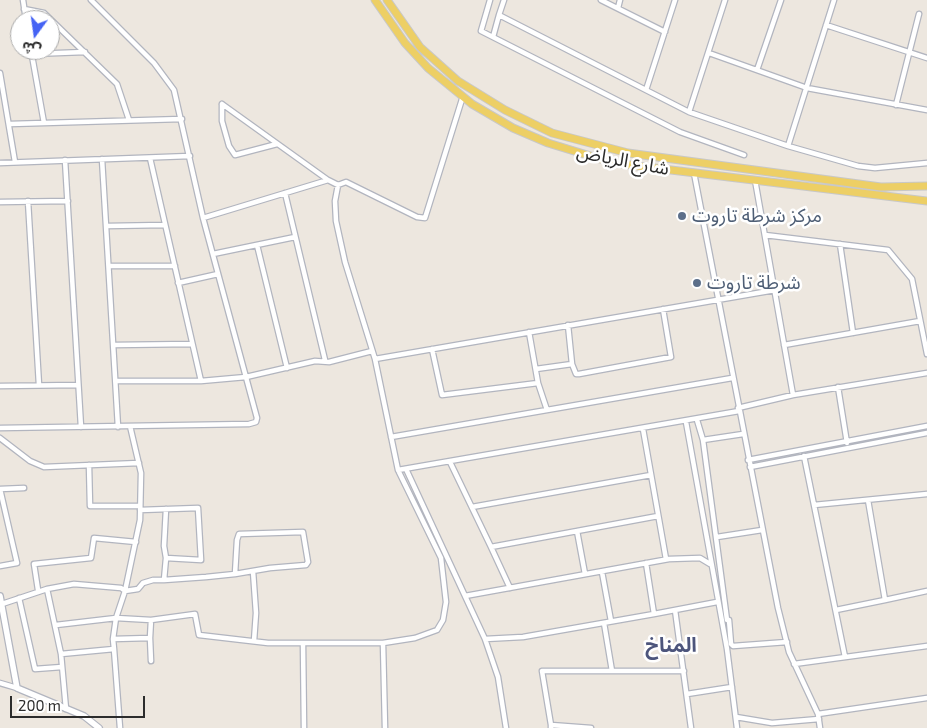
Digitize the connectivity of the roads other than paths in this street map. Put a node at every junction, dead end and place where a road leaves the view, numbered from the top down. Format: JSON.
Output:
{"nodes":[{"id":1,"x":23,"y":0,"type":"edge"},
{"id":2,"x":91,"y":0,"type":"edge"},
{"id":3,"x":375,"y":0,"type":"edge"},
{"id":4,"x":387,"y":0,"type":"edge"},
{"id":5,"x":490,"y":0,"type":"edge"},
{"id":6,"x":504,"y":0,"type":"edge"},
{"id":7,"x":601,"y":0,"type":"edge"},
{"id":8,"x":620,"y":0,"type":"edge"},
{"id":9,"x":675,"y":0,"type":"edge"},
{"id":10,"x":725,"y":0,"type":"edge"},
{"id":11,"x":780,"y":0,"type":"edge"},
{"id":12,"x":834,"y":0,"type":"edge"},
{"id":13,"x":618,"y":8,"type":"junction"},
{"id":14,"x":24,"y":9,"type":"joint"},
{"id":15,"x":919,"y":14,"type":"dead end"},
{"id":16,"x":499,"y":15,"type":"junction"},
{"id":17,"x":826,"y":25,"type":"junction"},
{"id":18,"x":665,"y":32,"type":"junction"},
{"id":19,"x":493,"y":37,"type":"junction"},
{"id":20,"x":60,"y":52,"type":"edge"},
{"id":21,"x":85,"y":52,"type":"junction"},
{"id":22,"x":909,"y":52,"type":"junction"},
{"id":23,"x":709,"y":53,"type":"junction"},
{"id":24,"x":927,"y":58,"type":"edge"},
{"id":25,"x":33,"y":60,"type":"edge"},
{"id":26,"x":757,"y":70,"type":"junction"},
{"id":27,"x":0,"y":72,"type":"edge"},
{"id":28,"x":807,"y":88,"type":"junction"},
{"id":29,"x":646,"y":90,"type":"junction"},
{"id":30,"x":463,"y":96,"type":"junction"},
{"id":31,"x":896,"y":105,"type":"junction"},
{"id":32,"x":927,"y":110,"type":"edge"},
{"id":33,"x":689,"y":112,"type":"junction"},
{"id":34,"x":182,"y":119,"type":"junction"},
{"id":35,"x":128,"y":120,"type":"junction"},
{"id":36,"x":44,"y":123,"type":"junction"},
{"id":37,"x":10,"y":124,"type":"junction"},
{"id":38,"x":277,"y":144,"type":"junction"},
{"id":39,"x":788,"y":146,"type":"junction"},
{"id":40,"x":744,"y":155,"type":"dead end"},
{"id":41,"x":190,"y":156,"type":"junction"},
{"id":42,"x":150,"y":158,"type":"junction"},
{"id":43,"x":102,"y":159,"type":"junction"},
{"id":44,"x":65,"y":160,"type":"junction"},
{"id":45,"x":15,"y":162,"type":"junction"},
{"id":46,"x":0,"y":163,"type":"edge"},
{"id":47,"x":927,"y":163,"type":"edge"},
{"id":48,"x":694,"y":173,"type":"junction"},
{"id":49,"x":328,"y":180,"type":"junction"},
{"id":50,"x":755,"y":180,"type":"junction"},
{"id":51,"x":338,"y":185,"type":"junction"},
{"id":52,"x":927,"y":186,"type":"edge"},
{"id":53,"x":284,"y":193,"type":"junction"},
{"id":54,"x":28,"y":201,"type":"junction"},
{"id":55,"x":68,"y":201,"type":"junction"},
{"id":56,"x":927,"y":201,"type":"edge"},
{"id":57,"x":0,"y":202,"type":"edge"},
{"id":58,"x":203,"y":218,"type":"junction"},
{"id":59,"x":165,"y":225,"type":"junction"},
{"id":60,"x":107,"y":226,"type":"junction"},
{"id":61,"x":765,"y":235,"type":"junction"},
{"id":62,"x":295,"y":237,"type":"junction"},
{"id":63,"x":840,"y":244,"type":"junction"},
{"id":64,"x":257,"y":245,"type":"junction"},
{"id":65,"x":213,"y":254,"type":"junction"},
{"id":66,"x":109,"y":266,"type":"junction"},
{"id":67,"x":174,"y":266,"type":"junction"},
{"id":68,"x":218,"y":274,"type":"junction"},
{"id":69,"x":178,"y":283,"type":"junction"},
{"id":70,"x":775,"y":290,"type":"junction"},
{"id":71,"x":718,"y":299,"type":"junction"},
{"id":72,"x":663,"y":309,"type":"junction"},
{"id":73,"x":927,"y":316,"type":"edge"},
{"id":74,"x":920,"y":320,"type":"junction"},
{"id":75,"x":568,"y":325,"type":"junction"},
{"id":76,"x":529,"y":332,"type":"junction"},
{"id":77,"x":853,"y":333,"type":"junction"},
{"id":78,"x":114,"y":344,"type":"junction"},
{"id":79,"x":192,"y":344,"type":"junction"},
{"id":80,"x":784,"y":345,"type":"junction"},
{"id":81,"x":432,"y":349,"type":"junction"},
{"id":82,"x":372,"y":351,"type":"junction"},
{"id":83,"x":927,"y":354,"type":"edge"},
{"id":84,"x":375,"y":359,"type":"junction"},
{"id":85,"x":325,"y":360,"type":"junction"},
{"id":86,"x":572,"y":364,"type":"junction"},
{"id":87,"x":286,"y":368,"type":"junction"},
{"id":88,"x":536,"y":370,"type":"junction"},
{"id":89,"x":927,"y":373,"type":"edge"},
{"id":90,"x":246,"y":377,"type":"junction"},
{"id":91,"x":732,"y":378,"type":"junction"},
{"id":92,"x":201,"y":381,"type":"junction"},
{"id":93,"x":116,"y":382,"type":"junction"},
{"id":94,"x":538,"y":383,"type":"junction"},
{"id":95,"x":39,"y":385,"type":"junction"},
{"id":96,"x":78,"y":385,"type":"junction"},
{"id":97,"x":0,"y":386,"type":"edge"},
{"id":98,"x":838,"y":387,"type":"junction"},
{"id":99,"x":793,"y":395,"type":"junction"},
{"id":100,"x":547,"y":410,"type":"junction"},
{"id":101,"x":739,"y":410,"type":"junction"},
{"id":102,"x":697,"y":420,"type":"junction"},
{"id":103,"x":686,"y":422,"type":"junction"},
{"id":104,"x":130,"y":426,"type":"junction"},
{"id":105,"x":927,"y":426,"type":"edge"},
{"id":106,"x":81,"y":427,"type":"junction"},
{"id":107,"x":118,"y":427,"type":"junction"},
{"id":108,"x":0,"y":428,"type":"edge"},
{"id":109,"x":643,"y":429,"type":"junction"},
{"id":110,"x":927,"y":432,"type":"edge"},
{"id":111,"x":744,"y":434,"type":"junction"},
{"id":112,"x":391,"y":437,"type":"junction"},
{"id":113,"x":0,"y":438,"type":"edge"},
{"id":114,"x":703,"y":440,"type":"junction"},
{"id":115,"x":847,"y":441,"type":"junction"},
{"id":116,"x":848,"y":448,"type":"junction"},
{"id":117,"x":804,"y":456,"type":"junction"},
{"id":118,"x":748,"y":460,"type":"junction"},
{"id":119,"x":450,"y":462,"type":"junction"},
{"id":120,"x":139,"y":463,"type":"junction"},
{"id":121,"x":89,"y":465,"type":"junction"},
{"id":122,"x":750,"y":467,"type":"junction"},
{"id":123,"x":406,"y":468,"type":"junction"},
{"id":124,"x":398,"y":470,"type":"junction"},
{"id":125,"x":650,"y":475,"type":"junction"},
{"id":126,"x":24,"y":488,"type":"dead end"},
{"id":127,"x":0,"y":489,"type":"edge"},
{"id":128,"x":927,"y":494,"type":"edge"},
{"id":129,"x":868,"y":500,"type":"junction"},
{"id":130,"x":814,"y":505,"type":"junction"},
{"id":131,"x":140,"y":508,"type":"junction"},
{"id":132,"x":472,"y":508,"type":"junction"},
{"id":133,"x":166,"y":509,"type":"junction"},
{"id":134,"x":658,"y":516,"type":"junction"},
{"id":135,"x":762,"y":530,"type":"junction"},
{"id":136,"x":577,"y":531,"type":"junction"},
{"id":137,"x":717,"y":537,"type":"junction"},
{"id":138,"x":136,"y":542,"type":"junction"},
{"id":139,"x":491,"y":547,"type":"junction"},
{"id":140,"x":166,"y":558,"type":"junction"},
{"id":141,"x":666,"y":559,"type":"junction"},
{"id":142,"x":646,"y":563,"type":"junction"},
{"id":143,"x":710,"y":564,"type":"junction"},
{"id":144,"x":0,"y":566,"type":"edge"},
{"id":145,"x":253,"y":571,"type":"junction"},
{"id":146,"x":602,"y":572,"type":"junction"},
{"id":147,"x":234,"y":574,"type":"junction"},
{"id":148,"x":585,"y":574,"type":"junction"},
{"id":149,"x":164,"y":580,"type":"junction"},
{"id":150,"x":510,"y":588,"type":"junction"},
{"id":151,"x":48,"y":589,"type":"junction"},
{"id":152,"x":38,"y":590,"type":"junction"},
{"id":153,"x":125,"y":591,"type":"junction"},
{"id":154,"x":927,"y":591,"type":"edge"},
{"id":155,"x":0,"y":596,"type":"edge"},
{"id":156,"x":465,"y":596,"type":"junction"},
{"id":157,"x":19,"y":598,"type":"junction"},
{"id":158,"x":885,"y":600,"type":"junction"},
{"id":159,"x":717,"y":602,"type":"junction"},
{"id":160,"x":2,"y":604,"type":"junction"},
{"id":161,"x":675,"y":610,"type":"junction"},
{"id":162,"x":836,"y":610,"type":"junction"},
{"id":163,"x":2,"y":612,"type":"edge"},
{"id":164,"x":654,"y":614,"type":"junction"},
{"id":165,"x":116,"y":618,"type":"junction"},
{"id":166,"x":151,"y":620,"type":"junction"},
{"id":167,"x":611,"y":621,"type":"junction"},
{"id":168,"x":604,"y":622,"type":"junction"},
{"id":169,"x":56,"y":625,"type":"junction"},
{"id":170,"x":150,"y":638,"type":"junction"},
{"id":171,"x":113,"y":639,"type":"junction"},
{"id":172,"x":485,"y":639,"type":"junction"},
{"id":173,"x":254,"y":641,"type":"junction"},
{"id":174,"x":787,"y":642,"type":"junction"},
{"id":175,"x":382,"y":643,"type":"junction"},
{"id":176,"x":303,"y":644,"type":"junction"},
{"id":177,"x":927,"y":646,"type":"edge"},
{"id":178,"x":114,"y":649,"type":"junction"},
{"id":179,"x":61,"y":654,"type":"junction"},
{"id":180,"x":845,"y":657,"type":"junction"},
{"id":181,"x":151,"y":661,"type":"dead end"},
{"id":182,"x":794,"y":664,"type":"junction"},
{"id":183,"x":62,"y":667,"type":"junction"},
{"id":184,"x":612,"y":671,"type":"junction"},
{"id":185,"x":684,"y":671,"type":"junction"},
{"id":186,"x":0,"y":683,"type":"edge"},
{"id":187,"x":16,"y":688,"type":"junction"},
{"id":188,"x":732,"y":688,"type":"junction"},
{"id":189,"x":687,"y":694,"type":"junction"},
{"id":190,"x":927,"y":698,"type":"edge"},
{"id":191,"x":66,"y":710,"type":"junction"},
{"id":192,"x":818,"y":716,"type":"junction"},
{"id":193,"x":736,"y":717,"type":"junction"},
{"id":194,"x":551,"y":726,"type":"edge"},
{"id":195,"x":99,"y":728,"type":"edge"},
{"id":196,"x":120,"y":728,"type":"edge"},
{"id":197,"x":304,"y":728,"type":"edge"},
{"id":198,"x":385,"y":728,"type":"edge"},
{"id":199,"x":506,"y":728,"type":"edge"},
{"id":200,"x":591,"y":728,"type":"edge"},
{"id":201,"x":691,"y":728,"type":"edge"},
{"id":202,"x":737,"y":728,"type":"edge"},
{"id":203,"x":820,"y":728,"type":"edge"}],
"edges":[{"from":1,"to":14,"type":"street"},
{"from":2,"to":34,"type":"street"},
{"from":3,"to":30,"type":"main road","name":"شارع الرياض"},
{"from":4,"to":52,"type":"main road","name":"شارع الرياض"},
{"from":5,"to":19,"type":"street"},
{"from":6,"to":16,"type":"street"},
{"from":7,"to":13,"type":"street"},
{"from":8,"to":13,"type":"street"},
{"from":9,"to":18,"type":"street"},
{"from":10,"to":23,"type":"street"},
{"from":11,"to":26,"type":"street"},
{"from":12,"to":17,"type":"street"},
{"from":13,"to":18,"type":"street"},
{"from":14,"to":21,"type":"street"},
{"from":15,"to":22,"type":"street"},
{"from":16,"to":19,"type":"street"},
{"from":16,"to":29,"type":"street"},
{"from":17,"to":22,"type":"street"},
{"from":17,"to":28,"type":"street"},
{"from":18,"to":29,"type":"street"},
{"from":19,"to":40,"type":"street"},
{"from":20,"to":21,"type":"street"},
{"from":21,"to":35,"type":"street"},
{"from":22,"to":24,"type":"street"},
{"from":22,"to":31,"type":"street"},
{"from":23,"to":26,"type":"street"},
{"from":23,"to":33,"type":"street"},
{"from":25,"to":36,"type":"street"},
{"from":26,"to":28,"type":"street"},
{"from":27,"to":37,"type":"street"},
{"from":28,"to":31,"type":"street"},
{"from":28,"to":39,"type":"street"},
{"from":29,"to":33,"type":"street"},
{"from":30,"to":48,"type":"main road","name":"شارع الرياض"},
{"from":30,"to":51,"type":"street"},
{"from":31,"to":32,"type":"street"},
{"from":33,"to":39,"type":"street"},
{"from":34,"to":35,"type":"street"},
{"from":34,"to":41,"type":"street"},
{"from":35,"to":36,"type":"street"},
{"from":36,"to":37,"type":"street"},
{"from":37,"to":45,"type":"street"},
{"from":38,"to":38,"type":"street"},
{"from":38,"to":49,"type":"street"},
{"from":39,"to":47,"type":"street"},
{"from":41,"to":42,"type":"street"},
{"from":41,"to":58,"type":"street"},
{"from":42,"to":43,"type":"street"},
{"from":42,"to":59,"type":"street"},
{"from":43,"to":44,"type":"street"},
{"from":43,"to":60,"type":"street"},
{"from":44,"to":45,"type":"street"},
{"from":44,"to":55,"type":"street"},
{"from":45,"to":46,"type":"street"},
{"from":48,"to":50,"type":"main road","name":"شارع الرياض"},
{"from":48,"to":71,"type":"street"},
{"from":49,"to":51,"type":"street"},
{"from":49,"to":53,"type":"street"},
{"from":50,"to":56,"type":"main road","name":"شارع الرياض"},
{"from":50,"to":61,"type":"street"},
{"from":51,"to":82,"type":"street"},
{"from":53,"to":58,"type":"street"},
{"from":53,"to":62,"type":"street"},
{"from":54,"to":55,"type":"street"},
{"from":54,"to":57,"type":"street"},
{"from":54,"to":95,"type":"street"},
{"from":55,"to":96,"type":"street"},
{"from":58,"to":65,"type":"street"},
{"from":59,"to":60,"type":"street"},
{"from":59,"to":67,"type":"street"},
{"from":60,"to":66,"type":"street"},
{"from":61,"to":63,"type":"street"},
{"from":61,"to":70,"type":"street"},
{"from":62,"to":64,"type":"street"},
{"from":62,"to":85,"type":"street"},
{"from":63,"to":74,"type":"street"},
{"from":63,"to":77,"type":"street"},
{"from":64,"to":65,"type":"street"},
{"from":64,"to":87,"type":"street"},
{"from":65,"to":68,"type":"street"},
{"from":66,"to":67,"type":"street"},
{"from":66,"to":78,"type":"street"},
{"from":67,"to":69,"type":"street"},
{"from":68,"to":69,"type":"street"},
{"from":68,"to":90,"type":"street"},
{"from":69,"to":79,"type":"street"},
{"from":70,"to":71,"type":"street"},
{"from":70,"to":80,"type":"street"},
{"from":71,"to":72,"type":"street"},
{"from":71,"to":91,"type":"street"},
{"from":72,"to":75,"type":"street"},
{"from":72,"to":86,"type":"street"},
{"from":73,"to":74,"type":"street"},
{"from":74,"to":77,"type":"street"},
{"from":74,"to":83,"type":"street"},
{"from":75,"to":76,"type":"street"},
{"from":75,"to":86,"type":"street"},
{"from":76,"to":81,"type":"street"},
{"from":76,"to":88,"type":"street"},
{"from":77,"to":80,"type":"street"},
{"from":78,"to":79,"type":"street"},
{"from":78,"to":93,"type":"street"},
{"from":79,"to":92,"type":"street"},
{"from":80,"to":99,"type":"street"},
{"from":81,"to":84,"type":"street"},
{"from":81,"to":94,"type":"street"},
{"from":82,"to":84,"type":"street"},
{"from":82,"to":85,"type":"street"},
{"from":84,"to":112,"type":"street"},
{"from":85,"to":87,"type":"street"},
{"from":86,"to":88,"type":"street"},
{"from":87,"to":90,"type":"street"},
{"from":88,"to":94,"type":"street"},
{"from":89,"to":98,"type":"street"},
{"from":90,"to":92,"type":"street"},
{"from":90,"to":104,"type":"street"},
{"from":91,"to":100,"type":"street"},
{"from":91,"to":101,"type":"street"},
{"from":92,"to":93,"type":"street"},
{"from":93,"to":107,"type":"street"},
{"from":94,"to":100,"type":"street"},
{"from":95,"to":96,"type":"street"},
{"from":95,"to":97,"type":"street"},
{"from":96,"to":106,"type":"street"},
{"from":98,"to":99,"type":"street"},
{"from":98,"to":115,"type":"street"},
{"from":99,"to":101,"type":"street"},
{"from":100,"to":112,"type":"street"},
{"from":101,"to":102,"type":"street"},
{"from":101,"to":111,"type":"street"},
{"from":102,"to":103,"type":"street"},
{"from":102,"to":114,"type":"street"},
{"from":103,"to":109,"type":"street"},
{"from":103,"to":143,"type":"street"},
{"from":104,"to":107,"type":"street"},
{"from":104,"to":120,"type":"street"},
{"from":105,"to":115,"type":"street"},
{"from":106,"to":107,"type":"street"},
{"from":106,"to":108,"type":"street"},
{"from":109,"to":119,"type":"street"},
{"from":109,"to":125,"type":"street"},
{"from":110,"to":116,"type":"street"},
{"from":111,"to":114,"type":"street"},
{"from":111,"to":118,"type":"street"},
{"from":112,"to":124,"type":"street"},
{"from":113,"to":121,"type":"street"},
{"from":114,"to":137,"type":"street"},
{"from":115,"to":116,"type":"street"},
{"from":115,"to":118,"type":"street"},
{"from":116,"to":117,"type":"street"},
{"from":117,"to":122,"type":"street"},
{"from":117,"to":130,"type":"street"},
{"from":118,"to":122,"type":"street"},
{"from":119,"to":123,"type":"street"},
{"from":119,"to":132,"type":"street"},
{"from":120,"to":121,"type":"street"},
{"from":120,"to":131,"type":"street"},
{"from":121,"to":131,"type":"street"},
{"from":122,"to":135,"type":"street"},
{"from":123,"to":124,"type":"street"},
{"from":123,"to":156,"type":"street"},
{"from":124,"to":175,"type":"street"},
{"from":125,"to":132,"type":"street"},
{"from":125,"to":134,"type":"street"},
{"from":126,"to":127,"type":"street"},
{"from":127,"to":144,"type":"street"},
{"from":128,"to":129,"type":"street"},
{"from":129,"to":130,"type":"street"},
{"from":129,"to":158,"type":"street"},
{"from":130,"to":162,"type":"street"},
{"from":131,"to":133,"type":"street"},
{"from":131,"to":138,"type":"street"},
{"from":132,"to":139,"type":"street"},
{"from":133,"to":140,"type":"street"},
{"from":133,"to":140,"type":"street"},
{"from":134,"to":136,"type":"street"},
{"from":134,"to":141,"type":"street"},
{"from":135,"to":137,"type":"street"},
{"from":135,"to":174,"type":"street"},
{"from":136,"to":139,"type":"street"},
{"from":136,"to":148,"type":"street"},
{"from":137,"to":174,"type":"street"},
{"from":138,"to":152,"type":"street"},
{"from":138,"to":153,"type":"street"},
{"from":139,"to":150,"type":"street"},
{"from":140,"to":149,"type":"street"},
{"from":141,"to":142,"type":"street"},
{"from":141,"to":143,"type":"street"},
{"from":142,"to":146,"type":"street"},
{"from":142,"to":164,"type":"street"},
{"from":143,"to":159,"type":"street"},
{"from":145,"to":147,"type":"street"},
{"from":145,"to":147,"type":"street"},
{"from":145,"to":173,"type":"street"},
{"from":146,"to":148,"type":"street"},
{"from":146,"to":167,"type":"street"},
{"from":147,"to":149,"type":"street"},
{"from":148,"to":150,"type":"street"},
{"from":149,"to":153,"type":"street"},
{"from":150,"to":156,"type":"street"},
{"from":151,"to":152,"type":"street"},
{"from":151,"to":153,"type":"street"},
{"from":151,"to":169,"type":"street"},
{"from":152,"to":157,"type":"street"},
{"from":153,"to":165,"type":"street"},
{"from":154,"to":158,"type":"street"},
{"from":155,"to":160,"type":"street"},
{"from":156,"to":172,"type":"street"},
{"from":157,"to":160,"type":"street"},
{"from":157,"to":183,"type":"street"},
{"from":158,"to":162,"type":"street"},
{"from":159,"to":161,"type":"street"},
{"from":159,"to":188,"type":"street"},
{"from":160,"to":163,"type":"street"},
{"from":161,"to":164,"type":"street"},
{"from":161,"to":185,"type":"street"},
{"from":162,"to":180,"type":"street"},
{"from":163,"to":187,"type":"street"},
{"from":164,"to":167,"type":"street"},
{"from":165,"to":166,"type":"street"},
{"from":165,"to":169,"type":"street"},
{"from":165,"to":171,"type":"street"},
{"from":166,"to":170,"type":"street"},
{"from":166,"to":173,"type":"street"},
{"from":167,"to":168,"type":"street"},
{"from":168,"to":172,"type":"street"},
{"from":168,"to":184,"type":"street"},
{"from":169,"to":179,"type":"street"},
{"from":170,"to":171,"type":"street"},
{"from":170,"to":181,"type":"street"},
{"from":171,"to":178,"type":"street"},
{"from":172,"to":199,"type":"street"},
{"from":173,"to":176,"type":"street"},
{"from":174,"to":182,"type":"street"},
{"from":175,"to":176,"type":"street"},
{"from":175,"to":198,"type":"street"},
{"from":176,"to":197,"type":"street"},
{"from":177,"to":180,"type":"street"},
{"from":178,"to":179,"type":"street"},
{"from":178,"to":196,"type":"street"},
{"from":179,"to":183,"type":"street"},
{"from":180,"to":182,"type":"street"},
{"from":182,"to":192,"type":"street"},
{"from":183,"to":191,"type":"street"},
{"from":184,"to":185,"type":"street"},
{"from":184,"to":194,"type":"street"},
{"from":185,"to":189,"type":"street"},
{"from":186,"to":187,"type":"street"},
{"from":187,"to":191,"type":"street"},
{"from":188,"to":189,"type":"street"},
{"from":188,"to":193,"type":"street"},
{"from":189,"to":201,"type":"street"},
{"from":190,"to":192,"type":"street"},
{"from":191,"to":195,"type":"street"},
{"from":192,"to":193,"type":"street"},
{"from":192,"to":203,"type":"street"},
{"from":193,"to":202,"type":"street"},
{"from":194,"to":200,"type":"street"}]}
